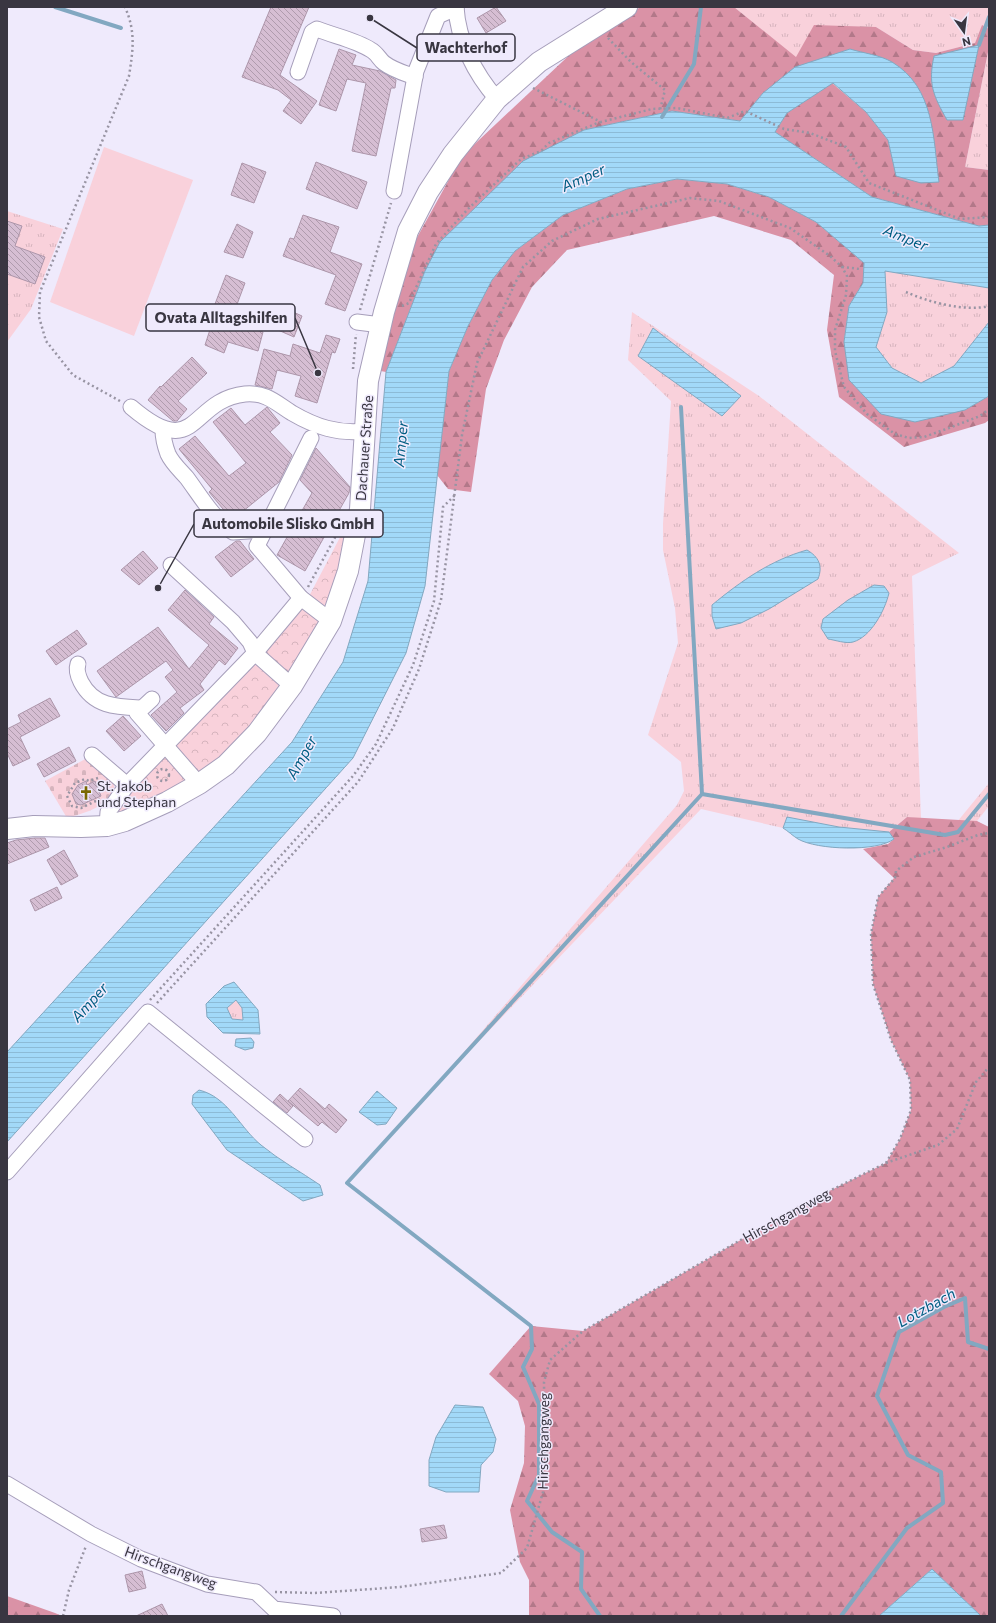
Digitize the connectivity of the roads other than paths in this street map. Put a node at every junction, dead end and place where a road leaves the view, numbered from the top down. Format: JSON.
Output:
{"nodes":[{"id":1,"x":456,"y":7,"type":"edge"},
{"id":2,"x":627,"y":7,"type":"edge"},
{"id":3,"x":298,"y":72,"type":"dead end"},
{"id":4,"x":415,"y":76,"type":"junction"},
{"id":5,"x":497,"y":99,"type":"junction"},
{"id":6,"x":394,"y":191,"type":"dead end"},
{"id":7,"x":382,"y":318,"type":"junction"},
{"id":8,"x":357,"y":322,"type":"dead end"},
{"id":9,"x":131,"y":407,"type":"road end"},
{"id":10,"x":163,"y":430,"type":"junction"},
{"id":11,"x":365,"y":432,"type":"junction"},
{"id":12,"x":310,"y":438,"type":"dead end"},
{"id":13,"x":266,"y":530,"type":"junction"},
{"id":14,"x":171,"y":565,"type":"dead end"},
{"id":15,"x":301,"y":598,"type":"junction"},
{"id":16,"x":331,"y":621,"type":"junction"},
{"id":17,"x":255,"y":652,"type":"junction"},
{"id":18,"x":78,"y":664,"type":"dead end"},
{"id":19,"x":292,"y":686,"type":"junction"},
{"id":20,"x":166,"y":746,"type":"junction"},
{"id":21,"x":92,"y":755,"type":"dead end"},
{"id":22,"x":199,"y":784,"type":"junction"},
{"id":23,"x":126,"y":785,"type":"junction"},
{"id":24,"x":107,"y":826,"type":"junction"},
{"id":25,"x":7,"y":829,"type":"edge"},
{"id":26,"x":304,"y":1139,"type":"dead end"},
{"id":27,"x":7,"y":1172,"type":"edge"},
{"id":28,"x":7,"y":1484,"type":"edge"},
{"id":29,"x":333,"y":1616,"type":"edge"}],
"edges":[{"from":1,"to":4,"type":"street"},
{"from":1,"to":5,"type":"street"},
{"from":2,"to":5,"type":"main road","name":"Dachauer Straße"},
{"from":3,"to":4,"type":"street"},
{"from":4,"to":6,"type":"street"},
{"from":5,"to":7,"type":"main road","name":"Dachauer Straße"},
{"from":7,"to":8,"type":"street"},
{"from":7,"to":11,"type":"main road","name":"Dachauer Straße"},
{"from":9,"to":10,"type":"street"},
{"from":10,"to":11,"type":"street"},
{"from":10,"to":13,"type":"street"},
{"from":11,"to":16,"type":"main road","name":"Dachauer Straße"},
{"from":12,"to":13,"type":"street"},
{"from":13,"to":15,"type":"street"},
{"from":14,"to":17,"type":"street"},
{"from":15,"to":16,"type":"street"},
{"from":15,"to":17,"type":"street"},
{"from":16,"to":19,"type":"main road","name":"Dachauer Straße"},
{"from":17,"to":19,"type":"street"},
{"from":17,"to":20,"type":"street"},
{"from":18,"to":20,"type":"street"},
{"from":19,"to":22,"type":"main road","name":"Dachauer Straße"},
{"from":20,"to":22,"type":"street"},
{"from":20,"to":23,"type":"street"},
{"from":21,"to":23,"type":"street"},
{"from":22,"to":24,"type":"main road","name":"Dachauer Straße"},
{"from":23,"to":24,"type":"street"},
{"from":24,"to":25,"type":"main road","name":"Dachauer Straße"},
{"from":26,"to":27,"type":"street"},
{"from":28,"to":29,"type":"street","name":"Hirschgangweg"}]}
